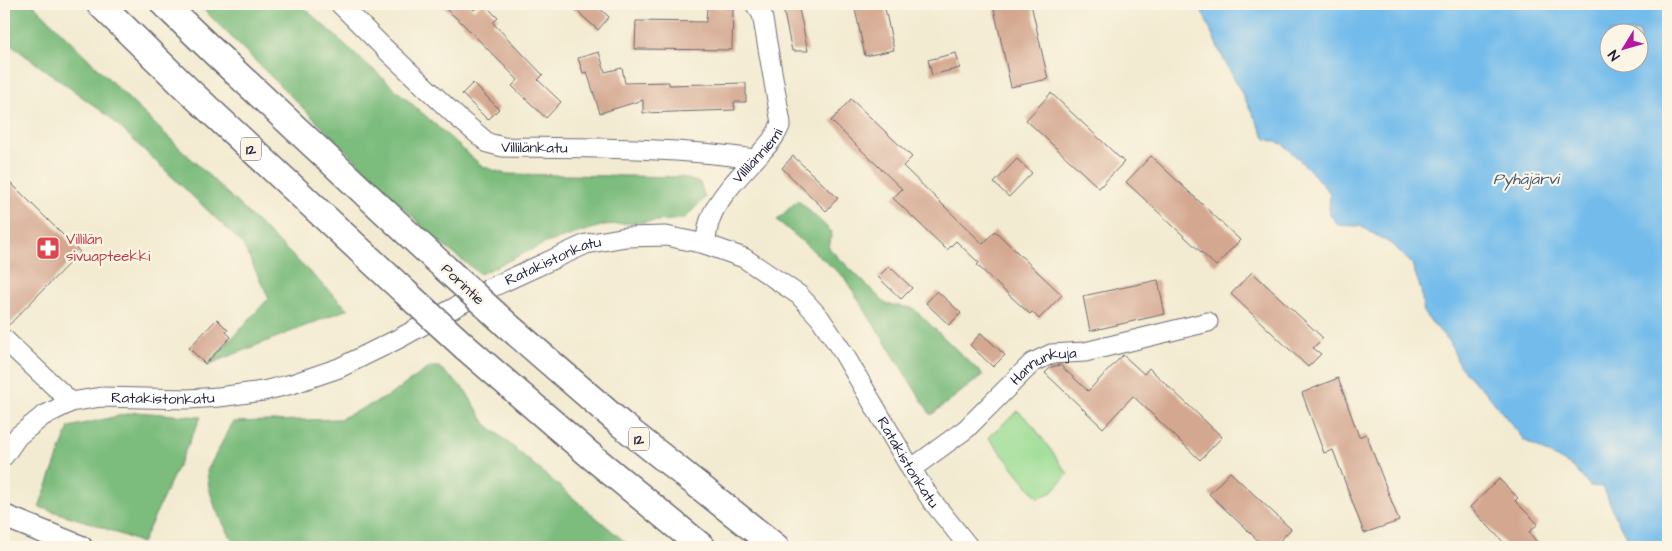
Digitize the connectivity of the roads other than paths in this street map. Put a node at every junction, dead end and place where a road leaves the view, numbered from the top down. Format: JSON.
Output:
{"nodes":[{"id":1,"x":100,"y":4,"type":"edge"},
{"id":2,"x":164,"y":4,"type":"edge"},
{"id":3,"x":340,"y":4,"type":"edge"},
{"id":4,"x":755,"y":4,"type":"edge"},
{"id":5,"x":755,"y":159,"type":"junction"},
{"id":6,"x":705,"y":244,"type":"junction"},
{"id":7,"x":1208,"y":322,"type":"dead end"},
{"id":8,"x":4,"y":339,"type":"edge"},
{"id":9,"x":71,"y":402,"type":"junction"},
{"id":10,"x":4,"y":456,"type":"edge"},
{"id":11,"x":911,"y":469,"type":"junction"},
{"id":12,"x":4,"y":516,"type":"edge"},
{"id":13,"x":81,"y":547,"type":"edge"},
{"id":14,"x":702,"y":547,"type":"edge"},
{"id":15,"x":776,"y":547,"type":"edge"},
{"id":16,"x":969,"y":547,"type":"edge"}],
"edges":[{"from":1,"to":14,"type":"highway","number":"12","bridge":true},
{"from":2,"to":15,"type":"highway","name":"Porintie","number":"12","bridge":true},
{"from":3,"to":5,"type":"street","name":"Villilänkatu"},
{"from":4,"to":5,"type":"street","name":"Villilänniemi"},
{"from":5,"to":6,"type":"street","name":"Villilänniemi"},
{"from":6,"to":9,"type":"street","name":"Ratakistonkatu"},
{"from":6,"to":11,"type":"street","name":"Ratakistonkatu"},
{"from":7,"to":11,"type":"street","name":"Hannunkuja"},
{"from":8,"to":9,"type":"street"},
{"from":9,"to":10,"type":"street","name":"Ratakistonkatu"},
{"from":11,"to":16,"type":"street","name":"Ratakistonkatu"},
{"from":12,"to":13,"type":"main road"}]}
